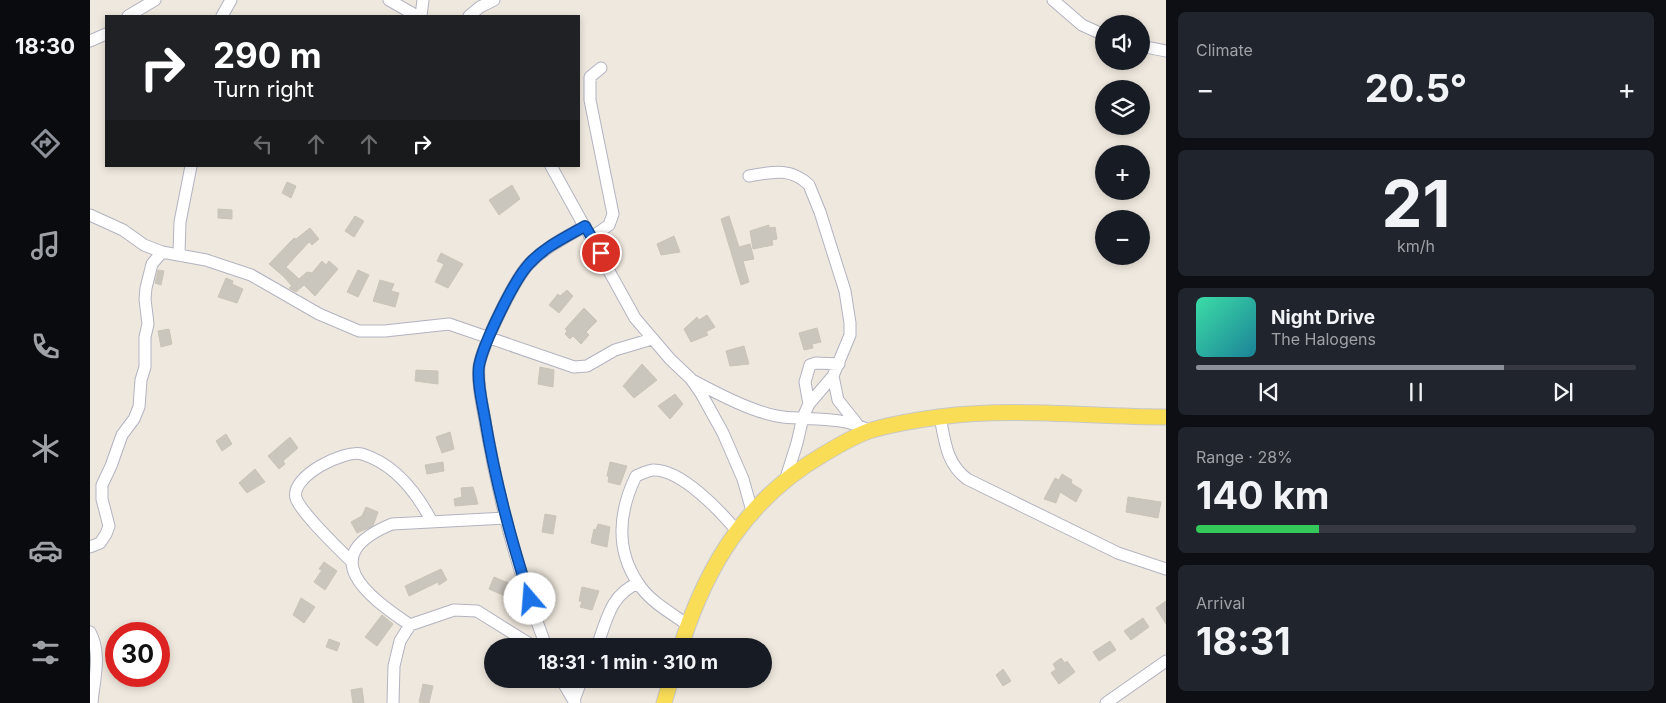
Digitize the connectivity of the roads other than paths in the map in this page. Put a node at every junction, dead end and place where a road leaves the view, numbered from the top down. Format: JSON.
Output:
{"nodes":[{"id":1,"x":155,"y":0,"type":"edge"},
{"id":2,"x":231,"y":0,"type":"edge"},
{"id":3,"x":389,"y":0,"type":"edge"},
{"id":4,"x":423,"y":0,"type":"edge"},
{"id":5,"x":494,"y":0,"type":"edge"},
{"id":6,"x":1053,"y":0,"type":"edge"},
{"id":7,"x":130,"y":15,"type":"edge"},
{"id":8,"x":223,"y":15,"type":"edge"},
{"id":9,"x":415,"y":15,"type":"edge"},
{"id":10,"x":421,"y":15,"type":"edge"},
{"id":11,"x":470,"y":15,"type":"edge"},
{"id":12,"x":1095,"y":30,"type":"edge"},
{"id":13,"x":105,"y":34,"type":"edge"},
{"id":14,"x":90,"y":41,"type":"edge"},
{"id":15,"x":1150,"y":47,"type":"edge"},
{"id":16,"x":1166,"y":50,"type":"edge"},
{"id":17,"x":601,"y":68,"type":"dead end"},
{"id":18,"x":191,"y":167,"type":"edge"},
{"id":19,"x":552,"y":167,"type":"edge"},
{"id":20,"x":749,"y":176,"type":"dead end"},
{"id":21,"x":90,"y":215,"type":"edge"},
{"id":22,"x":585,"y":226,"type":"junction"},
{"id":23,"x":592,"y":236,"type":"junction"},
{"id":24,"x":162,"y":252,"type":"junction"},
{"id":25,"x":179,"y":253,"type":"junction"},
{"id":26,"x":490,"y":339,"type":"junction"},
{"id":27,"x":652,"y":339,"type":"junction"},
{"id":28,"x":839,"y":364,"type":"junction"},
{"id":29,"x":833,"y":376,"type":"junction"},
{"id":30,"x":691,"y":379,"type":"junction"},
{"id":31,"x":809,"y":404,"type":"junction"},
{"id":32,"x":940,"y":416,"type":"junction"},
{"id":33,"x":803,"y":417,"type":"junction"},
{"id":34,"x":1166,"y":417,"type":"edge"},
{"id":35,"x":856,"y":424,"type":"junction"},
{"id":36,"x":870,"y":431,"type":"junction"},
{"id":37,"x":785,"y":481,"type":"junction"},
{"id":38,"x":752,"y":511,"type":"junction"},
{"id":39,"x":506,"y":518,"type":"junction"},
{"id":40,"x":432,"y":522,"type":"junction"},
{"id":41,"x":737,"y":531,"type":"junction"},
{"id":42,"x":90,"y":548,"type":"edge"},
{"id":43,"x":351,"y":561,"type":"junction"},
{"id":44,"x":1166,"y":569,"type":"edge"},
{"id":45,"x":638,"y":583,"type":"junction"},
{"id":46,"x":410,"y":625,"type":"junction"},
{"id":47,"x":688,"y":625,"type":"junction"},
{"id":48,"x":90,"y":632,"type":"edge"},
{"id":49,"x":520,"y":638,"type":"edge"},
{"id":50,"x":544,"y":638,"type":"edge"},
{"id":51,"x":600,"y":638,"type":"edge"},
{"id":52,"x":684,"y":638,"type":"edge"},
{"id":53,"x":1166,"y":661,"type":"edge"},
{"id":54,"x":567,"y":688,"type":"edge"},
{"id":55,"x":579,"y":688,"type":"edge"},
{"id":56,"x":668,"y":688,"type":"edge"},
{"id":57,"x":575,"y":701,"type":"edge"},
{"id":58,"x":92,"y":703,"type":"edge"},
{"id":59,"x":392,"y":703,"type":"edge"},
{"id":60,"x":664,"y":703,"type":"edge"},
{"id":61,"x":1106,"y":703,"type":"edge"}],
"edges":[{"from":1,"to":7,"type":"street"},
{"from":2,"to":8,"type":"street"},
{"from":3,"to":9,"type":"street"},
{"from":4,"to":10,"type":"street"},
{"from":5,"to":11,"type":"street"},
{"from":6,"to":12,"type":"street"},
{"from":13,"to":14,"type":"street"},
{"from":15,"to":16,"type":"street"},
{"from":17,"to":23,"type":"street"},
{"from":18,"to":25,"type":"street"},
{"from":19,"to":22,"type":"street"},
{"from":20,"to":28,"type":"street"},
{"from":21,"to":24,"type":"street"},
{"from":22,"to":23,"type":"street"},
{"from":22,"to":26,"type":"street"},
{"from":23,"to":27,"type":"street"},
{"from":24,"to":25,"type":"street"},
{"from":24,"to":42,"type":"street"},
{"from":25,"to":26,"type":"street"},
{"from":26,"to":27,"type":"street"},
{"from":26,"to":39,"type":"street"},
{"from":27,"to":30,"type":"street"},
{"from":28,"to":29,"type":"street"},
{"from":28,"to":31,"type":"street"},
{"from":29,"to":31,"type":"street"},
{"from":29,"to":35,"type":"street"},
{"from":30,"to":33,"type":"street"},
{"from":30,"to":38,"type":"street"},
{"from":31,"to":33,"type":"street"},
{"from":32,"to":34,"type":"main road"},
{"from":32,"to":36,"type":"main road"},
{"from":32,"to":44,"type":"street"},
{"from":33,"to":35,"type":"street"},
{"from":33,"to":37,"type":"street"},
{"from":35,"to":36,"type":"street"},
{"from":36,"to":37,"type":"main road"},
{"from":37,"to":38,"type":"main road"},
{"from":38,"to":41,"type":"main road"},
{"from":39,"to":40,"type":"street"},
{"from":39,"to":50,"type":"street"},
{"from":40,"to":43,"type":"street"},
{"from":40,"to":43,"type":"street"},
{"from":41,"to":45,"type":"street"},
{"from":41,"to":47,"type":"main road"},
{"from":43,"to":46,"type":"street"},
{"from":45,"to":47,"type":"street"},
{"from":45,"to":51,"type":"street"},
{"from":46,"to":49,"type":"street"},
{"from":46,"to":59,"type":"street"},
{"from":47,"to":52,"type":"main road"},
{"from":48,"to":58,"type":"street"},
{"from":53,"to":61,"type":"street"},
{"from":54,"to":57,"type":"street"},
{"from":55,"to":57,"type":"street"},
{"from":56,"to":60,"type":"main road"}]}
